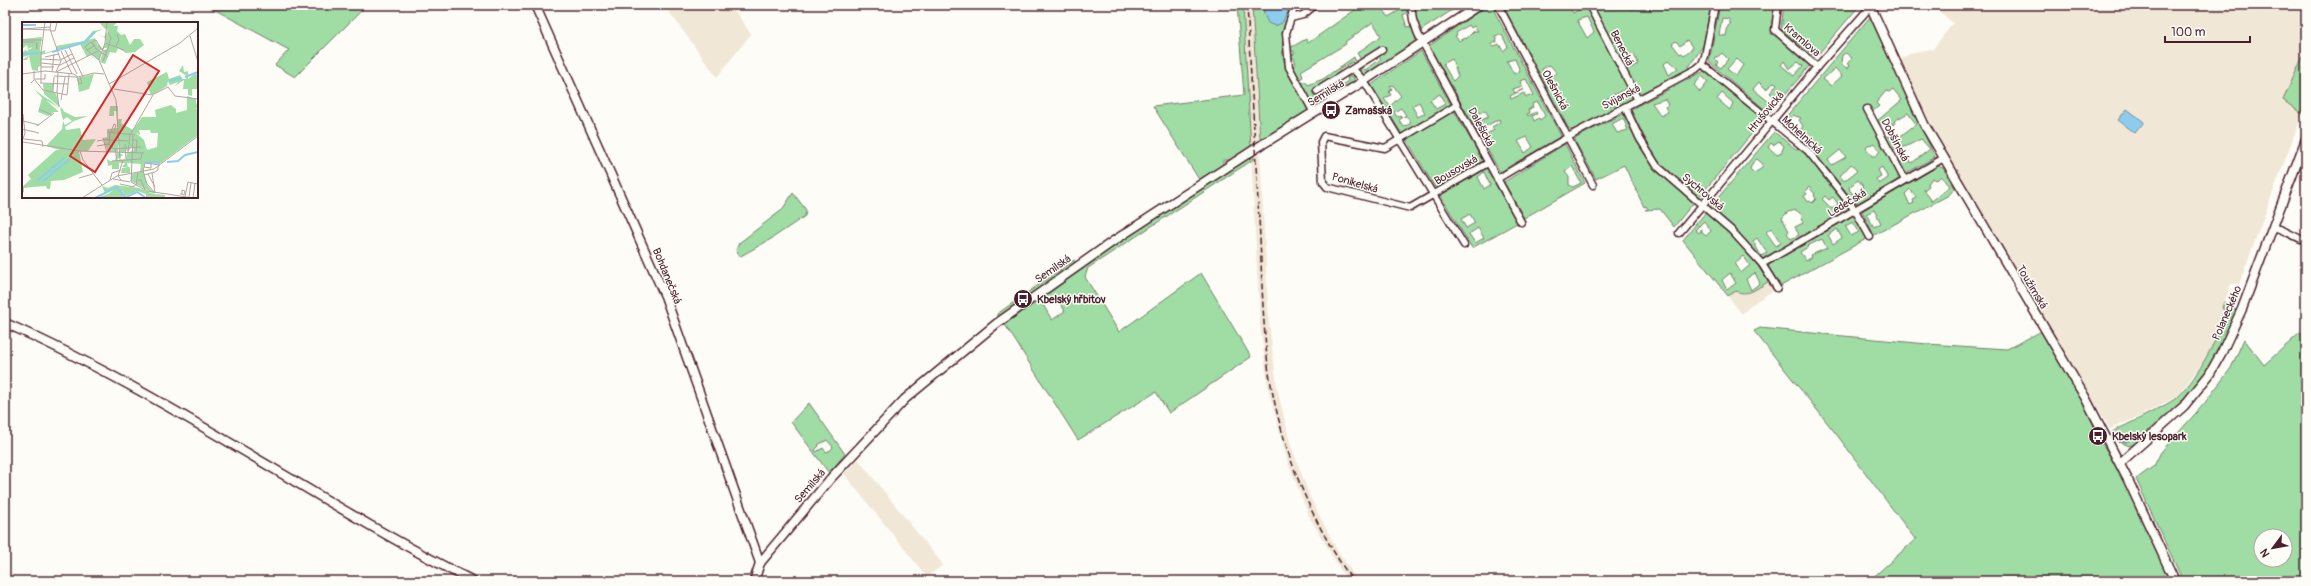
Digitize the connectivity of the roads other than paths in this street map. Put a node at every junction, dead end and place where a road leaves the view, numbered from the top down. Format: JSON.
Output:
{"nodes":[{"id":1,"x":535,"y":5,"type":"edge"},
{"id":2,"x":1295,"y":5,"type":"edge"},
{"id":3,"x":1315,"y":5,"type":"edge"},
{"id":4,"x":1411,"y":5,"type":"edge"},
{"id":5,"x":1479,"y":5,"type":"edge"},
{"id":6,"x":1498,"y":5,"type":"edge"},
{"id":7,"x":1715,"y":5,"type":"edge"},
{"id":8,"x":1778,"y":5,"type":"edge"},
{"id":9,"x":1591,"y":6,"type":"edge"},
{"id":10,"x":1870,"y":6,"type":"edge"},
{"id":11,"x":1291,"y":18,"type":"junction"},
{"id":12,"x":1422,"y":42,"type":"junction"},
{"id":13,"x":1382,"y":50,"type":"dead end"},
{"id":14,"x":1702,"y":64,"type":"junction"},
{"id":15,"x":1817,"y":67,"type":"junction"},
{"id":16,"x":1353,"y":69,"type":"junction"},
{"id":17,"x":1364,"y":82,"type":"junction"},
{"id":18,"x":1317,"y":91,"type":"dead end"},
{"id":19,"x":1638,"y":100,"type":"junction"},
{"id":20,"x":1457,"y":105,"type":"junction"},
{"id":21,"x":1625,"y":107,"type":"junction"},
{"id":22,"x":1867,"y":109,"type":"dead end"},
{"id":23,"x":1314,"y":113,"type":"junction"},
{"id":24,"x":1772,"y":121,"type":"junction"},
{"id":25,"x":1568,"y":137,"type":"junction"},
{"id":26,"x":1400,"y":138,"type":"junction"},
{"id":27,"x":2306,"y":139,"type":"edge"},
{"id":28,"x":1942,"y":159,"type":"junction"},
{"id":29,"x":1488,"y":163,"type":"junction"},
{"id":30,"x":1497,"y":179,"type":"junction"},
{"id":31,"x":1905,"y":180,"type":"junction"},
{"id":32,"x":1593,"y":185,"type":"dead end"},
{"id":33,"x":1434,"y":194,"type":"junction"},
{"id":34,"x":1702,"y":204,"type":"junction"},
{"id":35,"x":1855,"y":210,"type":"junction"},
{"id":36,"x":1520,"y":222,"type":"dead end"},
{"id":37,"x":2273,"y":227,"type":"junction"},
{"id":38,"x":1679,"y":233,"type":"dead end"},
{"id":39,"x":1870,"y":237,"type":"dead end"},
{"id":40,"x":2306,"y":241,"type":"edge"},
{"id":41,"x":1464,"y":245,"type":"dead end"},
{"id":42,"x":1762,"y":264,"type":"junction"},
{"id":43,"x":1776,"y":288,"type":"dead end"},
{"id":44,"x":5,"y":323,"type":"edge"},
{"id":45,"x":2120,"y":463,"type":"junction"},
{"id":46,"x":760,"y":563,"type":"junction"},
{"id":47,"x":474,"y":581,"type":"edge"},
{"id":48,"x":754,"y":581,"type":"edge"},
{"id":49,"x":2176,"y":581,"type":"edge"}],
"edges":[{"from":1,"to":46,"type":"street","name":"Bohdanečská"},
{"from":2,"to":11,"type":"street"},
{"from":3,"to":11,"type":"street"},
{"from":4,"to":12,"type":"street","name":"Dalešická"},
{"from":5,"to":12,"type":"street","name":"Semilská"},
{"from":6,"to":25,"type":"street","name":"Olešnická"},
{"from":7,"to":14,"type":"street"},
{"from":8,"to":15,"type":"street","name":"Kramlova"},
{"from":9,"to":19,"type":"street","name":"Benecká"},
{"from":10,"to":15,"type":"street","name":"Hrušovická"},
{"from":10,"to":28,"type":"street","name":"Toužimská"},
{"from":11,"to":23,"type":"street"},
{"from":12,"to":17,"type":"street","name":"Semilská"},
{"from":12,"to":20,"type":"street","name":"Dalešická"},
{"from":13,"to":16,"type":"street","name":"Semilská"},
{"from":14,"to":19,"type":"street","name":"Svijanská"},
{"from":14,"to":24,"type":"street","name":"Mohelnická"},
{"from":15,"to":24,"type":"street","name":"Hrušovická"},
{"from":16,"to":17,"type":"street","name":"Semilská"},
{"from":16,"to":18,"type":"street","name":"Semilská"},
{"from":17,"to":23,"type":"street","name":"Semilská"},
{"from":17,"to":26,"type":"street"},
{"from":19,"to":21,"type":"street","name":"Svijanská"},
{"from":20,"to":26,"type":"street"},
{"from":20,"to":29,"type":"street","name":"Dalešická"},
{"from":21,"to":25,"type":"street","name":"Svijanská"},
{"from":21,"to":34,"type":"street","name":"Sychrovská"},
{"from":22,"to":31,"type":"street","name":"Dobšínská"},
{"from":23,"to":46,"type":"street","name":"Semilská"},
{"from":24,"to":34,"type":"street","name":"Hrušovická"},
{"from":24,"to":35,"type":"street","name":"Mohelnická"},
{"from":25,"to":30,"type":"street","name":"Svijanská"},
{"from":25,"to":32,"type":"street","name":"Olešnická"},
{"from":26,"to":33,"type":"street"},
{"from":26,"to":33,"type":"street","name":"Ponikelská"},
{"from":27,"to":37,"type":"street","name":"Polaneckého"},
{"from":28,"to":31,"type":"street","name":"Ledečská"},
{"from":28,"to":45,"type":"street","name":"Toužimská"},
{"from":29,"to":30,"type":"street","name":"Dalešická"},
{"from":29,"to":33,"type":"street","name":"Bousovská"},
{"from":30,"to":36,"type":"street","name":"Dalešická"},
{"from":31,"to":35,"type":"street","name":"Ledečská"},
{"from":33,"to":41,"type":"street"},
{"from":34,"to":38,"type":"street","name":"Hrušovická"},
{"from":34,"to":42,"type":"street","name":"Sychrovská"},
{"from":35,"to":39,"type":"street","name":"Mohelnická"},
{"from":35,"to":42,"type":"street","name":"Ledečská"},
{"from":37,"to":40,"type":"street"},
{"from":37,"to":45,"type":"street","name":"Polaneckého"},
{"from":42,"to":43,"type":"street","name":"Sychrovská"},
{"from":44,"to":47,"type":"street"},
{"from":45,"to":49,"type":"street","name":"Toužimská"},
{"from":46,"to":48,"type":"street","name":"Semilská"}]}
